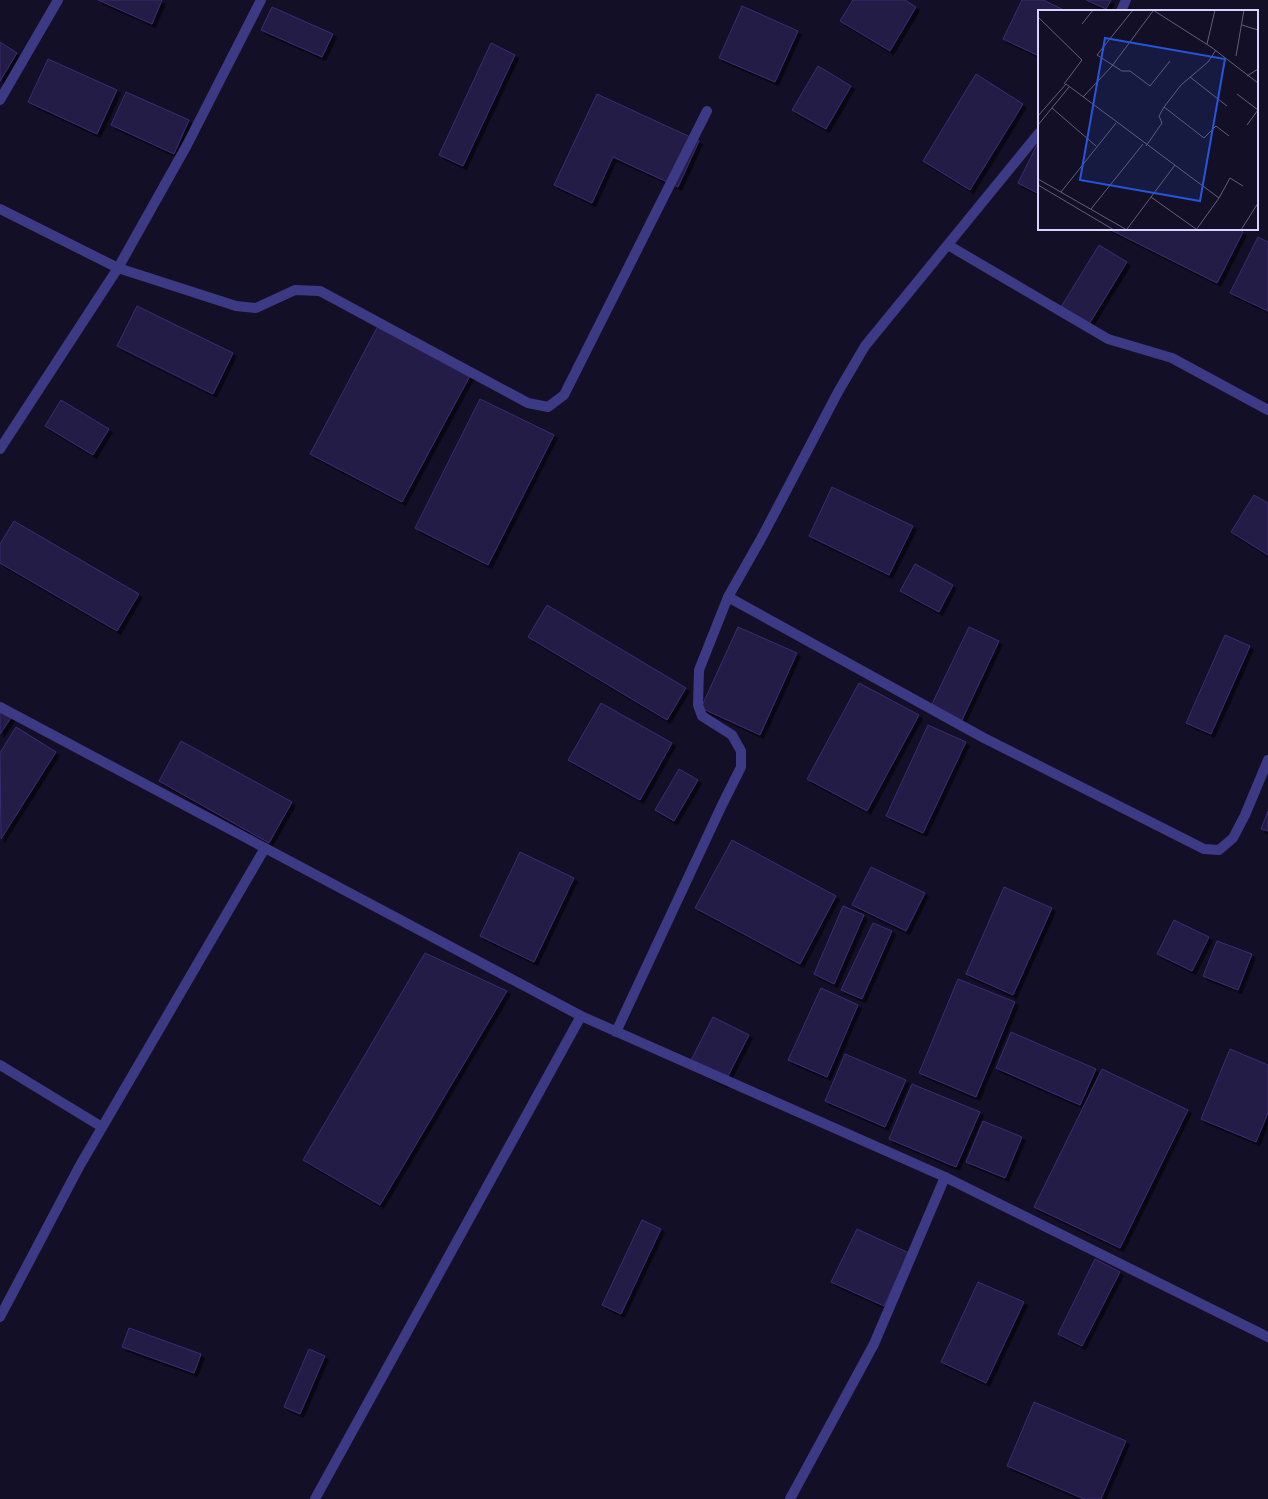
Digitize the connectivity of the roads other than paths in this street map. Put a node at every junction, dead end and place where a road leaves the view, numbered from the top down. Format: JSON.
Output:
{"nodes":[{"id":1,"x":58,"y":0,"type":"edge"},
{"id":2,"x":260,"y":0,"type":"edge"},
{"id":3,"x":1126,"y":0,"type":"edge"},
{"id":4,"x":1121,"y":10,"type":"edge"},
{"id":5,"x":0,"y":100,"type":"edge"},
{"id":6,"x":707,"y":111,"type":"dead end"},
{"id":7,"x":1038,"y":134,"type":"edge"},
{"id":8,"x":0,"y":209,"type":"edge"},
{"id":9,"x":948,"y":245,"type":"junction"},
{"id":10,"x":118,"y":268,"type":"junction"},
{"id":11,"x":1268,"y":410,"type":"edge"},
{"id":12,"x":0,"y":450,"type":"edge"},
{"id":13,"x":728,"y":597,"type":"junction"},
{"id":14,"x":0,"y":707,"type":"edge"},
{"id":15,"x":1268,"y":760,"type":"edge"},
{"id":16,"x":265,"y":848,"type":"junction"},
{"id":17,"x":581,"y":1016,"type":"junction"},
{"id":18,"x":616,"y":1032,"type":"junction"},
{"id":19,"x":0,"y":1065,"type":"edge"},
{"id":20,"x":102,"y":1127,"type":"junction"},
{"id":21,"x":945,"y":1177,"type":"junction"},
{"id":22,"x":0,"y":1317,"type":"edge"},
{"id":23,"x":1268,"y":1337,"type":"edge"},
{"id":24,"x":315,"y":1499,"type":"edge"},
{"id":25,"x":790,"y":1499,"type":"edge"}],
"edges":[{"from":1,"to":5,"type":"street"},
{"from":2,"to":10,"type":"street"},
{"from":3,"to":4,"type":"street"},
{"from":6,"to":10,"type":"street"},
{"from":7,"to":9,"type":"street"},
{"from":8,"to":10,"type":"street"},
{"from":9,"to":11,"type":"street"},
{"from":9,"to":13,"type":"street"},
{"from":10,"to":12,"type":"street"},
{"from":13,"to":15,"type":"street"},
{"from":13,"to":18,"type":"street"},
{"from":14,"to":16,"type":"street"},
{"from":16,"to":17,"type":"street"},
{"from":16,"to":20,"type":"street"},
{"from":17,"to":18,"type":"street"},
{"from":17,"to":24,"type":"street"},
{"from":18,"to":21,"type":"street"},
{"from":19,"to":20,"type":"street"},
{"from":20,"to":22,"type":"street"},
{"from":21,"to":23,"type":"street"},
{"from":21,"to":25,"type":"street"}]}
